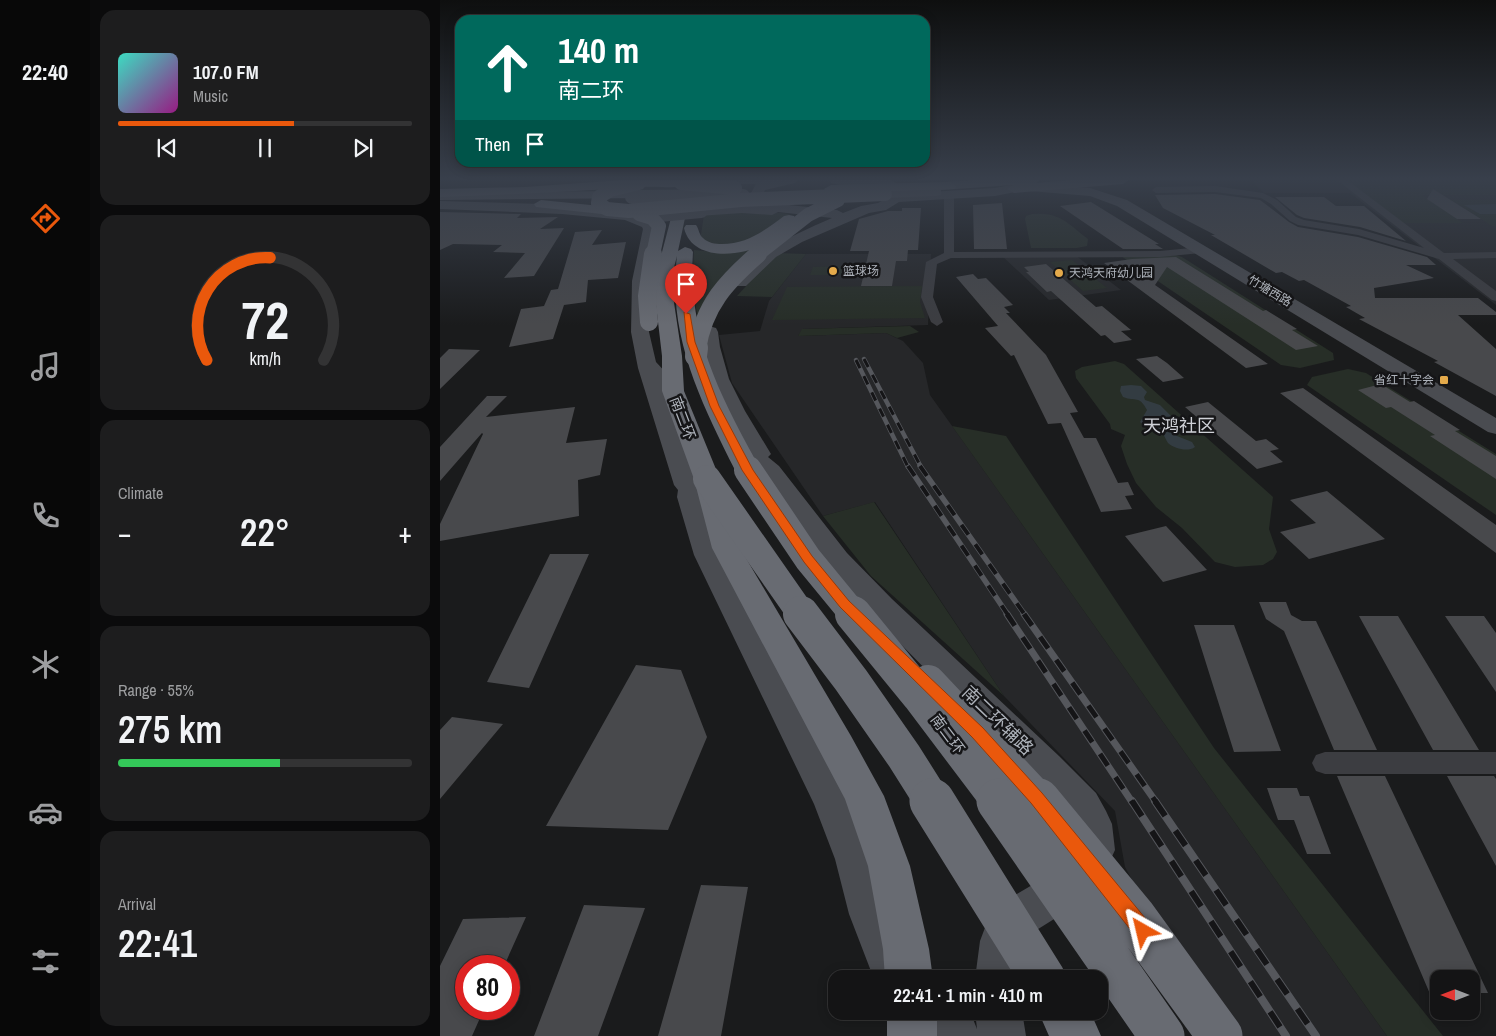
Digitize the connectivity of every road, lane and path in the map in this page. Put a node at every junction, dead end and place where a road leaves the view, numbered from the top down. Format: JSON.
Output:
{"nodes":[{"id":1,"x":650,"y":228,"type":"edge"},
{"id":2,"x":658,"y":228,"type":"edge"},
{"id":3,"x":675,"y":228,"type":"edge"},
{"id":4,"x":695,"y":228,"type":"edge"},
{"id":5,"x":696,"y":228,"type":"edge"},
{"id":6,"x":776,"y":228,"type":"edge"},
{"id":7,"x":791,"y":228,"type":"edge"},
{"id":8,"x":820,"y":228,"type":"edge"},
{"id":9,"x":950,"y":228,"type":"edge"},
{"id":10,"x":1165,"y":228,"type":"edge"},
{"id":11,"x":1175,"y":228,"type":"edge"},
{"id":12,"x":1336,"y":228,"type":"edge"},
{"id":13,"x":1404,"y":228,"type":"edge"},
{"id":14,"x":1201,"y":250,"type":"junction"},
{"id":15,"x":949,"y":255,"type":"junction"},
{"id":16,"x":1496,"y":255,"type":"edge"},
{"id":17,"x":1440,"y":256,"type":"junction"},
{"id":18,"x":1496,"y":297,"type":"edge"},
{"id":19,"x":936,"y":322,"type":"dead end"},
{"id":20,"x":709,"y":332,"type":"junction"},
{"id":21,"x":696,"y":356,"type":"junction"},
{"id":22,"x":647,"y":364,"type":"junction"},
{"id":23,"x":673,"y":391,"type":"junction"},
{"id":24,"x":1496,"y":418,"type":"edge"},
{"id":25,"x":1496,"y":427,"type":"edge"},
{"id":26,"x":731,"y":438,"type":"joint"},
{"id":27,"x":694,"y":446,"type":"joint"},
{"id":28,"x":759,"y":471,"type":"junction"},
{"id":29,"x":698,"y":488,"type":"junction"},
{"id":30,"x":845,"y":604,"type":"junction"},
{"id":31,"x":1324,"y":763,"type":"dead end"},
{"id":32,"x":1496,"y":763,"type":"edge"},
{"id":33,"x":893,"y":970,"type":"edge"},
{"id":34,"x":908,"y":970,"type":"edge"},
{"id":35,"x":998,"y":970,"type":"edge"},
{"id":36,"x":1037,"y":970,"type":"edge"},
{"id":37,"x":912,"y":1020,"type":"edge"},
{"id":38,"x":939,"y":1020,"type":"edge"},
{"id":39,"x":999,"y":1020,"type":"edge"},
{"id":40,"x":1067,"y":1020,"type":"edge"},
{"id":41,"x":912,"y":1036,"type":"edge"},
{"id":42,"x":956,"y":1036,"type":"edge"},
{"id":43,"x":1002,"y":1036,"type":"edge"},
{"id":44,"x":1076,"y":1036,"type":"edge"},
{"id":45,"x":1162,"y":1036,"type":"edge"},
{"id":46,"x":1220,"y":1036,"type":"edge"}],
"edges":[{"from":1,"to":22,"type":"street"},
{"from":2,"to":23,"type":"highway","bridge":true},
{"from":3,"to":23,"type":"highway","name":"南二环"},
{"from":4,"to":21,"type":"highway"},
{"from":5,"to":6,"type":"highway","bridge":true},
{"from":7,"to":21,"type":"highway","bridge":true},
{"from":8,"to":20,"type":"street","name":"南二环辅路"},
{"from":9,"to":15,"type":"street"},
{"from":10,"to":14,"type":"street","name":"竹塘西路"},
{"from":11,"to":24,"type":"street","name":"竹塘西路"},
{"from":12,"to":17,"type":"street"},
{"from":13,"to":17,"type":"street"},
{"from":14,"to":15,"type":"street"},
{"from":14,"to":25,"type":"street","name":"竹塘西路"},
{"from":15,"to":19,"type":"street"},
{"from":16,"to":17,"type":"street"},
{"from":17,"to":18,"type":"street"},
{"from":20,"to":21,"type":"street","name":"南二环辅路"},
{"from":20,"to":28,"type":"street","name":"南二环辅路"},
{"from":21,"to":26,"type":"highway"},
{"from":22,"to":23,"type":"street"},
{"from":22,"to":29,"type":"street"},
{"from":23,"to":27,"type":"highway","name":"南二环"},
{"from":26,"to":28,"type":"street","name":"南二环辅路"},
{"from":27,"to":29,"type":"street"},
{"from":28,"to":30,"type":"highway","name":"南二环","bridge":true},
{"from":28,"to":35,"type":"street","name":"南二环辅路"},
{"from":29,"to":33,"type":"street"},
{"from":29,"to":34,"type":"highway"},
{"from":29,"to":36,"type":"highway","bridge":true},
{"from":30,"to":45,"type":"highway","name":"南二环","bridge":true},
{"from":30,"to":46,"type":"highway","bridge":true},
{"from":31,"to":32,"type":"street"},
{"from":37,"to":41,"type":"highway"},
{"from":38,"to":42,"type":"street"},
{"from":39,"to":43,"type":"street"},
{"from":40,"to":44,"type":"highway"}]}
